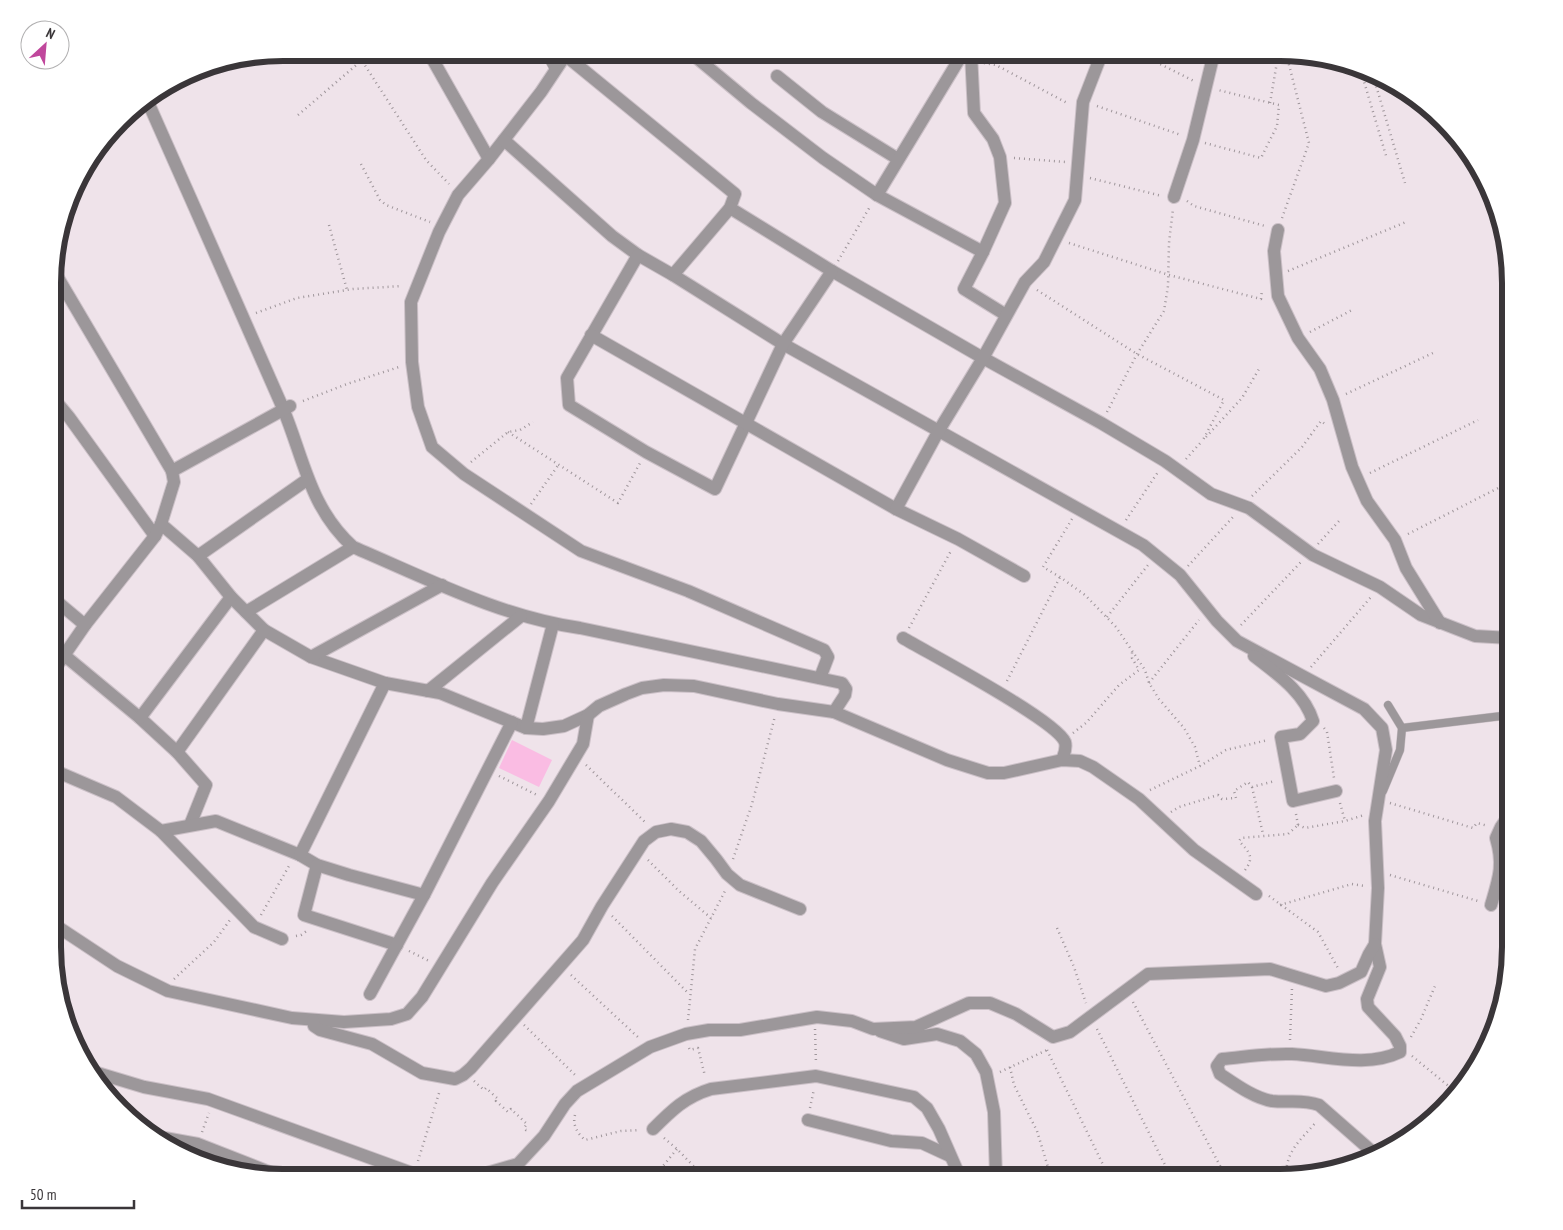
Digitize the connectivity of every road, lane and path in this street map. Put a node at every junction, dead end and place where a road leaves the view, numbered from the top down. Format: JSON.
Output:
{"nodes":[{"id":1,"x":360,"y":61,"type":"edge"},
{"id":2,"x":362,"y":61,"type":"edge"},
{"id":3,"x":434,"y":61,"type":"edge"},
{"id":4,"x":549,"y":61,"type":"edge"},
{"id":5,"x":561,"y":61,"type":"edge"},
{"id":6,"x":574,"y":61,"type":"edge"},
{"id":7,"x":701,"y":61,"type":"edge"},
{"id":8,"x":966,"y":61,"type":"edge"},
{"id":9,"x":969,"y":61,"type":"edge"},
{"id":10,"x":986,"y":61,"type":"edge"},
{"id":11,"x":1099,"y":61,"type":"edge"},
{"id":12,"x":1212,"y":61,"type":"edge"},
{"id":13,"x":1278,"y":61,"type":"edge"},
{"id":14,"x":1286,"y":61,"type":"edge"},
{"id":15,"x":555,"y":71,"type":"junction"},
{"id":16,"x":777,"y":76,"type":"dead end"},
{"id":17,"x":1363,"y":77,"type":"edge"},
{"id":18,"x":1375,"y":83,"type":"edge"},
{"id":19,"x":1270,"y":103,"type":"dead end"},
{"id":20,"x":1279,"y":105,"type":"dead end"},
{"id":21,"x":150,"y":106,"type":"edge"},
{"id":22,"x":298,"y":115,"type":"dead end"},
{"id":23,"x":1080,"y":121,"type":"junction"},
{"id":24,"x":504,"y":140,"type":"junction"},
{"id":25,"x":1193,"y":140,"type":"junction"},
{"id":26,"x":1000,"y":158,"type":"junction"},
{"id":27,"x":489,"y":159,"type":"junction"},
{"id":28,"x":898,"y":159,"type":"junction"},
{"id":29,"x":1387,"y":159,"type":"dead end"},
{"id":30,"x":1077,"y":163,"type":"junction"},
{"id":31,"x":361,"y":164,"type":"dead end"},
{"id":32,"x":1406,"y":183,"type":"dead end"},
{"id":33,"x":458,"y":195,"type":"junction"},
{"id":34,"x":877,"y":195,"type":"junction"},
{"id":35,"x":1174,"y":197,"type":"joint"},
{"id":36,"x":730,"y":208,"type":"junction"},
{"id":37,"x":1406,"y":222,"type":"dead end"},
{"id":38,"x":329,"y":225,"type":"dead end"},
{"id":39,"x":442,"y":227,"type":"junction"},
{"id":40,"x":1278,"y":230,"type":"joint"},
{"id":41,"x":1056,"y":238,"type":"junction"},
{"id":42,"x":983,"y":252,"type":"junction"},
{"id":43,"x":638,"y":255,"type":"junction"},
{"id":44,"x":832,"y":271,"type":"junction"},
{"id":45,"x":674,"y":275,"type":"junction"},
{"id":46,"x":1169,"y":275,"type":"junction"},
{"id":47,"x":1276,"y":276,"type":"junction"},
{"id":48,"x":1025,"y":282,"type":"junction"},
{"id":49,"x":61,"y":283,"type":"edge"},
{"id":50,"x":418,"y":285,"type":"junction"},
{"id":51,"x":347,"y":290,"type":"junction"},
{"id":52,"x":1354,"y":309,"type":"dead end"},
{"id":53,"x":1006,"y":315,"type":"junction"},
{"id":54,"x":243,"y":317,"type":"junction"},
{"id":55,"x":591,"y":335,"type":"junction"},
{"id":56,"x":1298,"y":338,"type":"junction"},
{"id":57,"x":783,"y":344,"type":"junction"},
{"id":58,"x":1435,"y":352,"type":"dead end"},
{"id":59,"x":1138,"y":354,"type":"junction"},
{"id":60,"x":983,"y":358,"type":"junction"},
{"id":61,"x":412,"y":362,"type":"junction"},
{"id":62,"x":1259,"y":369,"type":"dead end"},
{"id":63,"x":1333,"y":400,"type":"junction"},
{"id":64,"x":61,"y":407,"type":"edge"},
{"id":65,"x":287,"y":408,"type":"junction"},
{"id":66,"x":1478,"y":420,"type":"dead end"},
{"id":67,"x":533,"y":422,"type":"dead end"},
{"id":68,"x":1101,"y":423,"type":"junction"},
{"id":69,"x":1340,"y":424,"type":"junction"},
{"id":70,"x":746,"y":425,"type":"junction"},
{"id":71,"x":508,"y":432,"type":"junction"},
{"id":72,"x":938,"y":432,"type":"junction"},
{"id":73,"x":1203,"y":440,"type":"junction"},
{"id":74,"x":646,"y":452,"type":"junction"},
{"id":75,"x":1165,"y":461,"type":"junction"},
{"id":76,"x":559,"y":464,"type":"junction"},
{"id":77,"x":1176,"y":469,"type":"junction"},
{"id":78,"x":172,"y":471,"type":"junction"},
{"id":79,"x":460,"y":471,"type":"junction"},
{"id":80,"x":308,"y":479,"type":"junction"},
{"id":81,"x":1358,"y":479,"type":"junction"},
{"id":82,"x":1502,"y":486,"type":"edge"},
{"id":83,"x":1243,"y":506,"type":"junction"},
{"id":84,"x":896,"y":509,"type":"junction"},
{"id":85,"x":1078,"y":509,"type":"junction"},
{"id":86,"x":524,"y":514,"type":"junction"},
{"id":87,"x":1339,"y":522,"type":"dead end"},
{"id":88,"x":161,"y":524,"type":"junction"},
{"id":89,"x":1118,"y":532,"type":"junction"},
{"id":90,"x":155,"y":536,"type":"junction"},
{"id":91,"x":958,"y":539,"type":"junction"},
{"id":92,"x":1395,"y":540,"type":"junction"},
{"id":93,"x":353,"y":547,"type":"junction"},
{"id":94,"x":1310,"y":553,"type":"junction"},
{"id":95,"x":1156,"y":555,"type":"junction"},
{"id":96,"x":198,"y":556,"type":"junction"},
{"id":97,"x":1180,"y":575,"type":"junction"},
{"id":98,"x":1024,"y":576,"type":"dead end"},
{"id":99,"x":1060,"y":577,"type":"junction"},
{"id":100,"x":442,"y":585,"type":"junction"},
{"id":101,"x":1380,"y":587,"type":"junction"},
{"id":102,"x":231,"y":598,"type":"junction"},
{"id":103,"x":61,"y":605,"type":"edge"},
{"id":104,"x":1206,"y":608,"type":"junction"},
{"id":105,"x":246,"y":612,"type":"junction"},
{"id":106,"x":521,"y":616,"type":"junction"},
{"id":107,"x":1107,"y":617,"type":"junction"},
{"id":108,"x":1440,"y":623,"type":"junction"},
{"id":109,"x":552,"y":624,"type":"junction"},
{"id":110,"x":85,"y":625,"type":"junction"},
{"id":111,"x":264,"y":630,"type":"junction"},
{"id":112,"x":904,"y":638,"type":"joint"},
{"id":113,"x":1234,"y":638,"type":"junction"},
{"id":114,"x":1502,"y":638,"type":"edge"},
{"id":115,"x":1132,"y":650,"type":"junction"},
{"id":116,"x":64,"y":655,"type":"junction"},
{"id":117,"x":311,"y":657,"type":"junction"},
{"id":118,"x":61,"y":660,"type":"edge"},
{"id":119,"x":1303,"y":676,"type":"junction"},
{"id":120,"x":820,"y":678,"type":"junction"},
{"id":121,"x":385,"y":683,"type":"junction"},
{"id":122,"x":1149,"y":683,"type":"junction"},
{"id":123,"x":428,"y":691,"type":"junction"},
{"id":124,"x":1000,"y":694,"type":"junction"},
{"id":125,"x":778,"y":704,"type":"junction"},
{"id":126,"x":1388,"y":705,"type":"dead end"},
{"id":127,"x":1310,"y":711,"type":"junction"},
{"id":128,"x":834,"y":712,"type":"junction"},
{"id":129,"x":588,"y":715,"type":"junction"},
{"id":130,"x":1502,"y":716,"type":"edge"},
{"id":131,"x":140,"y":718,"type":"junction"},
{"id":132,"x":512,"y":722,"type":"junction"},
{"id":133,"x":526,"y":728,"type":"junction"},
{"id":134,"x":1402,"y":728,"type":"junction"},
{"id":135,"x":1281,"y":737,"type":"junction"},
{"id":136,"x":1064,"y":741,"type":"junction"},
{"id":137,"x":177,"y":752,"type":"junction"},
{"id":138,"x":576,"y":756,"type":"junction"},
{"id":139,"x":1062,"y":760,"type":"junction"},
{"id":140,"x":1200,"y":766,"type":"junction"},
{"id":141,"x":487,"y":770,"type":"junction"},
{"id":142,"x":61,"y":773,"type":"edge"},
{"id":143,"x":1289,"y":777,"type":"junction"},
{"id":144,"x":1252,"y":787,"type":"junction"},
{"id":145,"x":1336,"y":791,"type":"junction"},
{"id":146,"x":1139,"y":798,"type":"junction"},
{"id":147,"x":1379,"y":800,"type":"junction"},
{"id":148,"x":549,"y":801,"type":"junction"},
{"id":149,"x":1160,"y":819,"type":"junction"},
{"id":150,"x":190,"y":825,"type":"junction"},
{"id":151,"x":1501,"y":827,"type":"joint"},
{"id":152,"x":161,"y":831,"type":"junction"},
{"id":153,"x":656,"y":832,"type":"junction"},
{"id":154,"x":1263,"y":835,"type":"junction"},
{"id":155,"x":638,"y":850,"type":"junction"},
{"id":156,"x":298,"y":854,"type":"junction"},
{"id":157,"x":317,"y":865,"type":"junction"},
{"id":158,"x":1377,"y":871,"type":"junction"},
{"id":159,"x":729,"y":876,"type":"junction"},
{"id":160,"x":1237,"y":880,"type":"junction"},
{"id":161,"x":1378,"y":888,"type":"junction"},
{"id":162,"x":1256,"y":894,"type":"joint"},
{"id":163,"x":424,"y":895,"type":"junction"},
{"id":164,"x":1280,"y":905,"type":"junction"},
{"id":165,"x":1491,"y":905,"type":"joint"},
{"id":166,"x":602,"y":906,"type":"junction"},
{"id":167,"x":800,"y":909,"type":"dead end"},
{"id":168,"x":237,"y":911,"type":"junction"},
{"id":169,"x":711,"y":918,"type":"junction"},
{"id":170,"x":317,"y":920,"type":"junction"},
{"id":171,"x":254,"y":927,"type":"junction"},
{"id":172,"x":1057,"y":928,"type":"dead end"},
{"id":173,"x":61,"y":929,"type":"edge"},
{"id":174,"x":282,"y":939,"type":"joint"},
{"id":175,"x":1375,"y":944,"type":"junction"},
{"id":176,"x":397,"y":945,"type":"junction"},
{"id":177,"x":560,"y":966,"type":"junction"},
{"id":178,"x":440,"y":967,"type":"junction"},
{"id":179,"x":1292,"y":977,"type":"junction"},
{"id":180,"x":1345,"y":980,"type":"junction"},
{"id":181,"x":1434,"y":986,"type":"dead end"},
{"id":182,"x":164,"y":989,"type":"junction"},
{"id":183,"x":1126,"y":990,"type":"junction"},
{"id":184,"x":370,"y":994,"type":"dead end"},
{"id":185,"x":690,"y":995,"type":"junction"},
{"id":186,"x":516,"y":1017,"type":"junction"},
{"id":187,"x":1091,"y":1018,"type":"junction"},
{"id":188,"x":313,"y":1020,"type":"junction"},
{"id":189,"x":873,"y":1029,"type":"junction"},
{"id":190,"x":685,"y":1035,"type":"junction"},
{"id":191,"x":1395,"y":1036,"type":"junction"},
{"id":192,"x":650,"y":1047,"type":"junction"},
{"id":193,"x":1290,"y":1054,"type":"junction"},
{"id":194,"x":1411,"y":1055,"type":"dead end"},
{"id":195,"x":1010,"y":1068,"type":"junction"},
{"id":196,"x":102,"y":1074,"type":"edge"},
{"id":197,"x":463,"y":1075,"type":"junction"},
{"id":198,"x":444,"y":1077,"type":"junction"},
{"id":199,"x":987,"y":1078,"type":"junction"},
{"id":200,"x":585,"y":1085,"type":"junction"},
{"id":201,"x":1451,"y":1088,"type":"edge"},
{"id":202,"x":698,"y":1092,"type":"junction"},
{"id":203,"x":576,"y":1112,"type":"dead end"},
{"id":204,"x":808,"y":1120,"type":"dead end"},
{"id":205,"x":653,"y":1129,"type":"junction"},
{"id":206,"x":1308,"y":1132,"type":"dead end"},
{"id":207,"x":544,"y":1136,"type":"junction"},
{"id":208,"x":175,"y":1141,"type":"edge"},
{"id":209,"x":677,"y":1149,"type":"junction"},
{"id":210,"x":1371,"y":1149,"type":"edge"},
{"id":211,"x":950,"y":1156,"type":"junction"},
{"id":212,"x":257,"y":1167,"type":"edge"},
{"id":213,"x":400,"y":1169,"type":"edge"},
{"id":214,"x":420,"y":1169,"type":"edge"},
{"id":215,"x":501,"y":1169,"type":"edge"},
{"id":216,"x":661,"y":1169,"type":"edge"},
{"id":217,"x":696,"y":1169,"type":"edge"},
{"id":218,"x":956,"y":1169,"type":"edge"},
{"id":219,"x":996,"y":1169,"type":"edge"},
{"id":220,"x":1049,"y":1169,"type":"edge"},
{"id":221,"x":1104,"y":1169,"type":"edge"},
{"id":222,"x":1167,"y":1169,"type":"edge"},
{"id":223,"x":1221,"y":1169,"type":"edge"},
{"id":224,"x":1286,"y":1169,"type":"edge"}],
"edges":[{"from":1,"to":22,"type":"path"},
{"from":2,"to":33,"type":"path"},
{"from":3,"to":27,"type":"street"},
{"from":4,"to":15,"type":"lane"},
{"from":5,"to":15,"type":"street"},
{"from":6,"to":36,"type":"street"},
{"from":7,"to":34,"type":"street"},
{"from":8,"to":28,"type":"street"},
{"from":9,"to":26,"type":"street"},
{"from":10,"to":23,"type":"path"},
{"from":11,"to":23,"type":"street"},
{"from":12,"to":25,"type":"street"},
{"from":13,"to":19,"type":"path"},
{"from":14,"to":40,"type":"path"},
{"from":15,"to":24,"type":"street"},
{"from":16,"to":28,"type":"street"},
{"from":17,"to":29,"type":"path"},
{"from":18,"to":32,"type":"path"},
{"from":20,"to":25,"type":"path"},
{"from":21,"to":54,"type":"street"},
{"from":23,"to":25,"type":"path"},
{"from":23,"to":30,"type":"street"},
{"from":24,"to":27,"type":"street"},
{"from":24,"to":43,"type":"street"},
{"from":25,"to":35,"type":"street"},
{"from":26,"to":30,"type":"path"},
{"from":26,"to":42,"type":"street"},
{"from":27,"to":33,"type":"street"},
{"from":28,"to":34,"type":"street"},
{"from":30,"to":41,"type":"street"},
{"from":31,"to":39,"type":"path"},
{"from":33,"to":39,"type":"street"},
{"from":34,"to":42,"type":"street"},
{"from":34,"to":44,"type":"path"},
{"from":35,"to":46,"type":"path"},
{"from":36,"to":44,"type":"street"},
{"from":36,"to":45,"type":"street"},
{"from":37,"to":47,"type":"path"},
{"from":38,"to":51,"type":"path"},
{"from":39,"to":50,"type":"street"},
{"from":40,"to":47,"type":"street"},
{"from":41,"to":46,"type":"path"},
{"from":41,"to":48,"type":"street"},
{"from":42,"to":53,"type":"street"},
{"from":43,"to":45,"type":"street"},
{"from":43,"to":55,"type":"street"},
{"from":44,"to":57,"type":"street"},
{"from":44,"to":60,"type":"street"},
{"from":45,"to":57,"type":"street"},
{"from":46,"to":47,"type":"path"},
{"from":46,"to":59,"type":"path"},
{"from":47,"to":56,"type":"street"},
{"from":48,"to":53,"type":"street"},
{"from":48,"to":59,"type":"path"},
{"from":49,"to":78,"type":"street"},
{"from":50,"to":51,"type":"path"},
{"from":50,"to":61,"type":"street"},
{"from":51,"to":54,"type":"path"},
{"from":52,"to":56,"type":"path"},
{"from":53,"to":60,"type":"street"},
{"from":54,"to":65,"type":"street"},
{"from":55,"to":70,"type":"street"},
{"from":55,"to":74,"type":"street"},
{"from":56,"to":63,"type":"street"},
{"from":57,"to":70,"type":"street"},
{"from":57,"to":72,"type":"street"},
{"from":58,"to":63,"type":"path"},
{"from":59,"to":68,"type":"path"},
{"from":59,"to":73,"type":"path"},
{"from":60,"to":68,"type":"street"},
{"from":60,"to":72,"type":"street"},
{"from":61,"to":65,"type":"path"},
{"from":61,"to":79,"type":"street"},
{"from":62,"to":73,"type":"path"},
{"from":63,"to":69,"type":"street"},
{"from":64,"to":90,"type":"street"},
{"from":65,"to":78,"type":"street"},
{"from":65,"to":80,"type":"street"},
{"from":66,"to":81,"type":"path"},
{"from":67,"to":71,"type":"path"},
{"from":68,"to":75,"type":"street"},
{"from":69,"to":81,"type":"street"},
{"from":69,"to":83,"type":"path"},
{"from":70,"to":74,"type":"street"},
{"from":70,"to":84,"type":"street"},
{"from":71,"to":76,"type":"path"},
{"from":71,"to":79,"type":"path"},
{"from":72,"to":84,"type":"street"},
{"from":72,"to":85,"type":"street"},
{"from":73,"to":77,"type":"path"},
{"from":74,"to":76,"type":"path"},
{"from":75,"to":77,"type":"street"},
{"from":75,"to":89,"type":"path"},
{"from":76,"to":86,"type":"path"},
{"from":77,"to":83,"type":"street"},
{"from":78,"to":88,"type":"street"},
{"from":79,"to":86,"type":"street"},
{"from":80,"to":93,"type":"street"},
{"from":80,"to":96,"type":"street"},
{"from":81,"to":92,"type":"street"},
{"from":82,"to":92,"type":"path"},
{"from":83,"to":94,"type":"street"},
{"from":83,"to":97,"type":"path"},
{"from":84,"to":91,"type":"street"},
{"from":85,"to":89,"type":"street"},
{"from":85,"to":99,"type":"path"},
{"from":86,"to":120,"type":"street"},
{"from":87,"to":94,"type":"path"},
{"from":88,"to":90,"type":"street"},
{"from":88,"to":96,"type":"street"},
{"from":89,"to":95,"type":"street"},
{"from":90,"to":110,"type":"street"},
{"from":91,"to":98,"type":"street"},
{"from":91,"to":112,"type":"path"},
{"from":92,"to":108,"type":"street"},
{"from":93,"to":100,"type":"street"},
{"from":93,"to":105,"type":"street"},
{"from":94,"to":101,"type":"street"},
{"from":94,"to":113,"type":"path"},
{"from":95,"to":97,"type":"street"},
{"from":95,"to":107,"type":"path"},
{"from":96,"to":102,"type":"street"},
{"from":97,"to":104,"type":"street"},
{"from":99,"to":107,"type":"path"},
{"from":99,"to":124,"type":"path"},
{"from":100,"to":106,"type":"street"},
{"from":100,"to":117,"type":"street"},
{"from":101,"to":108,"type":"street"},
{"from":101,"to":119,"type":"path"},
{"from":102,"to":105,"type":"street"},
{"from":102,"to":131,"type":"street"},
{"from":103,"to":110,"type":"street"},
{"from":104,"to":113,"type":"street"},
{"from":104,"to":122,"type":"path"},
{"from":105,"to":111,"type":"street"},
{"from":106,"to":109,"type":"street"},
{"from":106,"to":123,"type":"street"},
{"from":107,"to":115,"type":"path"},
{"from":108,"to":114,"type":"street"},
{"from":109,"to":120,"type":"street"},
{"from":109,"to":133,"type":"street"},
{"from":110,"to":116,"type":"street"},
{"from":111,"to":117,"type":"street"},
{"from":111,"to":137,"type":"street"},
{"from":112,"to":124,"type":"street"},
{"from":113,"to":119,"type":"street"},
{"from":113,"to":127,"type":"street"},
{"from":115,"to":122,"type":"path"},
{"from":115,"to":136,"type":"path"},
{"from":116,"to":118,"type":"street"},
{"from":116,"to":131,"type":"street"},
{"from":117,"to":121,"type":"street"},
{"from":119,"to":147,"type":"street"},
{"from":120,"to":128,"type":"street"},
{"from":121,"to":123,"type":"street"},
{"from":121,"to":156,"type":"street"},
{"from":122,"to":140,"type":"path"},
{"from":123,"to":132,"type":"street"},
{"from":124,"to":136,"type":"street"},
{"from":125,"to":128,"type":"street"},
{"from":125,"to":129,"type":"street"},
{"from":125,"to":159,"type":"path"},
{"from":126,"to":134,"type":"lane"},
{"from":127,"to":135,"type":"street"},
{"from":127,"to":145,"type":"path"},
{"from":128,"to":139,"type":"street"},
{"from":129,"to":133,"type":"street"},
{"from":129,"to":138,"type":"street"},
{"from":130,"to":134,"type":"lane"},
{"from":131,"to":137,"type":"street"},
{"from":132,"to":133,"type":"street"},
{"from":132,"to":141,"type":"street"},
{"from":134,"to":147,"type":"lane"},
{"from":135,"to":140,"type":"path"},
{"from":135,"to":143,"type":"street"},
{"from":136,"to":139,"type":"street"},
{"from":137,"to":150,"type":"street"},
{"from":138,"to":148,"type":"street"},
{"from":138,"to":153,"type":"path"},
{"from":139,"to":146,"type":"street"},
{"from":140,"to":146,"type":"path"},
{"from":141,"to":148,"type":"path"},
{"from":141,"to":163,"type":"street"},
{"from":142,"to":152,"type":"street"},
{"from":143,"to":144,"type":"path"},
{"from":143,"to":145,"type":"street"},
{"from":144,"to":149,"type":"path"},
{"from":144,"to":154,"type":"path"},
{"from":145,"to":154,"type":"path"},
{"from":146,"to":149,"type":"street"},
{"from":147,"to":151,"type":"path"},
{"from":147,"to":158,"type":"street"},
{"from":148,"to":178,"type":"street"},
{"from":149,"to":160,"type":"street"},
{"from":150,"to":152,"type":"street"},
{"from":150,"to":156,"type":"street"},
{"from":151,"to":165,"type":"street"},
{"from":152,"to":168,"type":"street"},
{"from":153,"to":155,"type":"street"},
{"from":153,"to":159,"type":"street"},
{"from":154,"to":160,"type":"path"},
{"from":155,"to":166,"type":"street"},
{"from":155,"to":169,"type":"path"},
{"from":156,"to":157,"type":"street"},
{"from":156,"to":171,"type":"path"},
{"from":157,"to":163,"type":"street"},
{"from":157,"to":170,"type":"street"},
{"from":158,"to":161,"type":"street"},
{"from":158,"to":165,"type":"path"},
{"from":159,"to":167,"type":"street"},
{"from":159,"to":169,"type":"path"},
{"from":160,"to":162,"type":"street"},
{"from":161,"to":164,"type":"path"},
{"from":161,"to":175,"type":"street"},
{"from":162,"to":164,"type":"path"},
{"from":163,"to":176,"type":"street"},
{"from":164,"to":180,"type":"path"},
{"from":166,"to":177,"type":"street"},
{"from":166,"to":185,"type":"path"},
{"from":168,"to":171,"type":"street"},
{"from":168,"to":182,"type":"path"},
{"from":169,"to":185,"type":"path"},
{"from":170,"to":174,"type":"path"},
{"from":170,"to":176,"type":"street"},
{"from":171,"to":174,"type":"street"},
{"from":172,"to":187,"type":"path"},
{"from":173,"to":182,"type":"street"},
{"from":175,"to":180,"type":"street"},
{"from":175,"to":191,"type":"street"},
{"from":176,"to":178,"type":"path"},
{"from":176,"to":184,"type":"street"},
{"from":177,"to":186,"type":"street"},
{"from":177,"to":192,"type":"path"},
{"from":178,"to":188,"type":"street"},
{"from":179,"to":180,"type":"street"},
{"from":179,"to":183,"type":"street"},
{"from":179,"to":193,"type":"path"},
{"from":181,"to":191,"type":"path"},
{"from":182,"to":188,"type":"street"},
{"from":183,"to":187,"type":"street"},
{"from":183,"to":223,"type":"path"},
{"from":185,"to":190,"type":"path"},
{"from":186,"to":197,"type":"street"},
{"from":186,"to":200,"type":"path"},
{"from":187,"to":189,"type":"street"},
{"from":187,"to":222,"type":"path"},
{"from":188,"to":198,"type":"street"},
{"from":189,"to":190,"type":"street"},
{"from":189,"to":199,"type":"street"},
{"from":190,"to":192,"type":"street"},
{"from":190,"to":202,"type":"path"},
{"from":191,"to":193,"type":"street"},
{"from":192,"to":200,"type":"street"},
{"from":193,"to":210,"type":"street"},
{"from":194,"to":201,"type":"path"},
{"from":195,"to":199,"type":"path"},
{"from":195,"to":220,"type":"path"},
{"from":195,"to":221,"type":"path"},
{"from":196,"to":213,"type":"street"},
{"from":197,"to":198,"type":"street"},
{"from":197,"to":207,"type":"path"},
{"from":198,"to":214,"type":"path"},
{"from":199,"to":219,"type":"street"},
{"from":200,"to":207,"type":"street"},
{"from":202,"to":205,"type":"street"},
{"from":202,"to":211,"type":"street"},
{"from":203,"to":205,"type":"path"},
{"from":204,"to":211,"type":"street"},
{"from":205,"to":209,"type":"path"},
{"from":206,"to":224,"type":"path"},
{"from":207,"to":215,"type":"street"},
{"from":208,"to":212,"type":"street"},
{"from":209,"to":216,"type":"path"},
{"from":209,"to":217,"type":"path"},
{"from":211,"to":218,"type":"street"}]}
